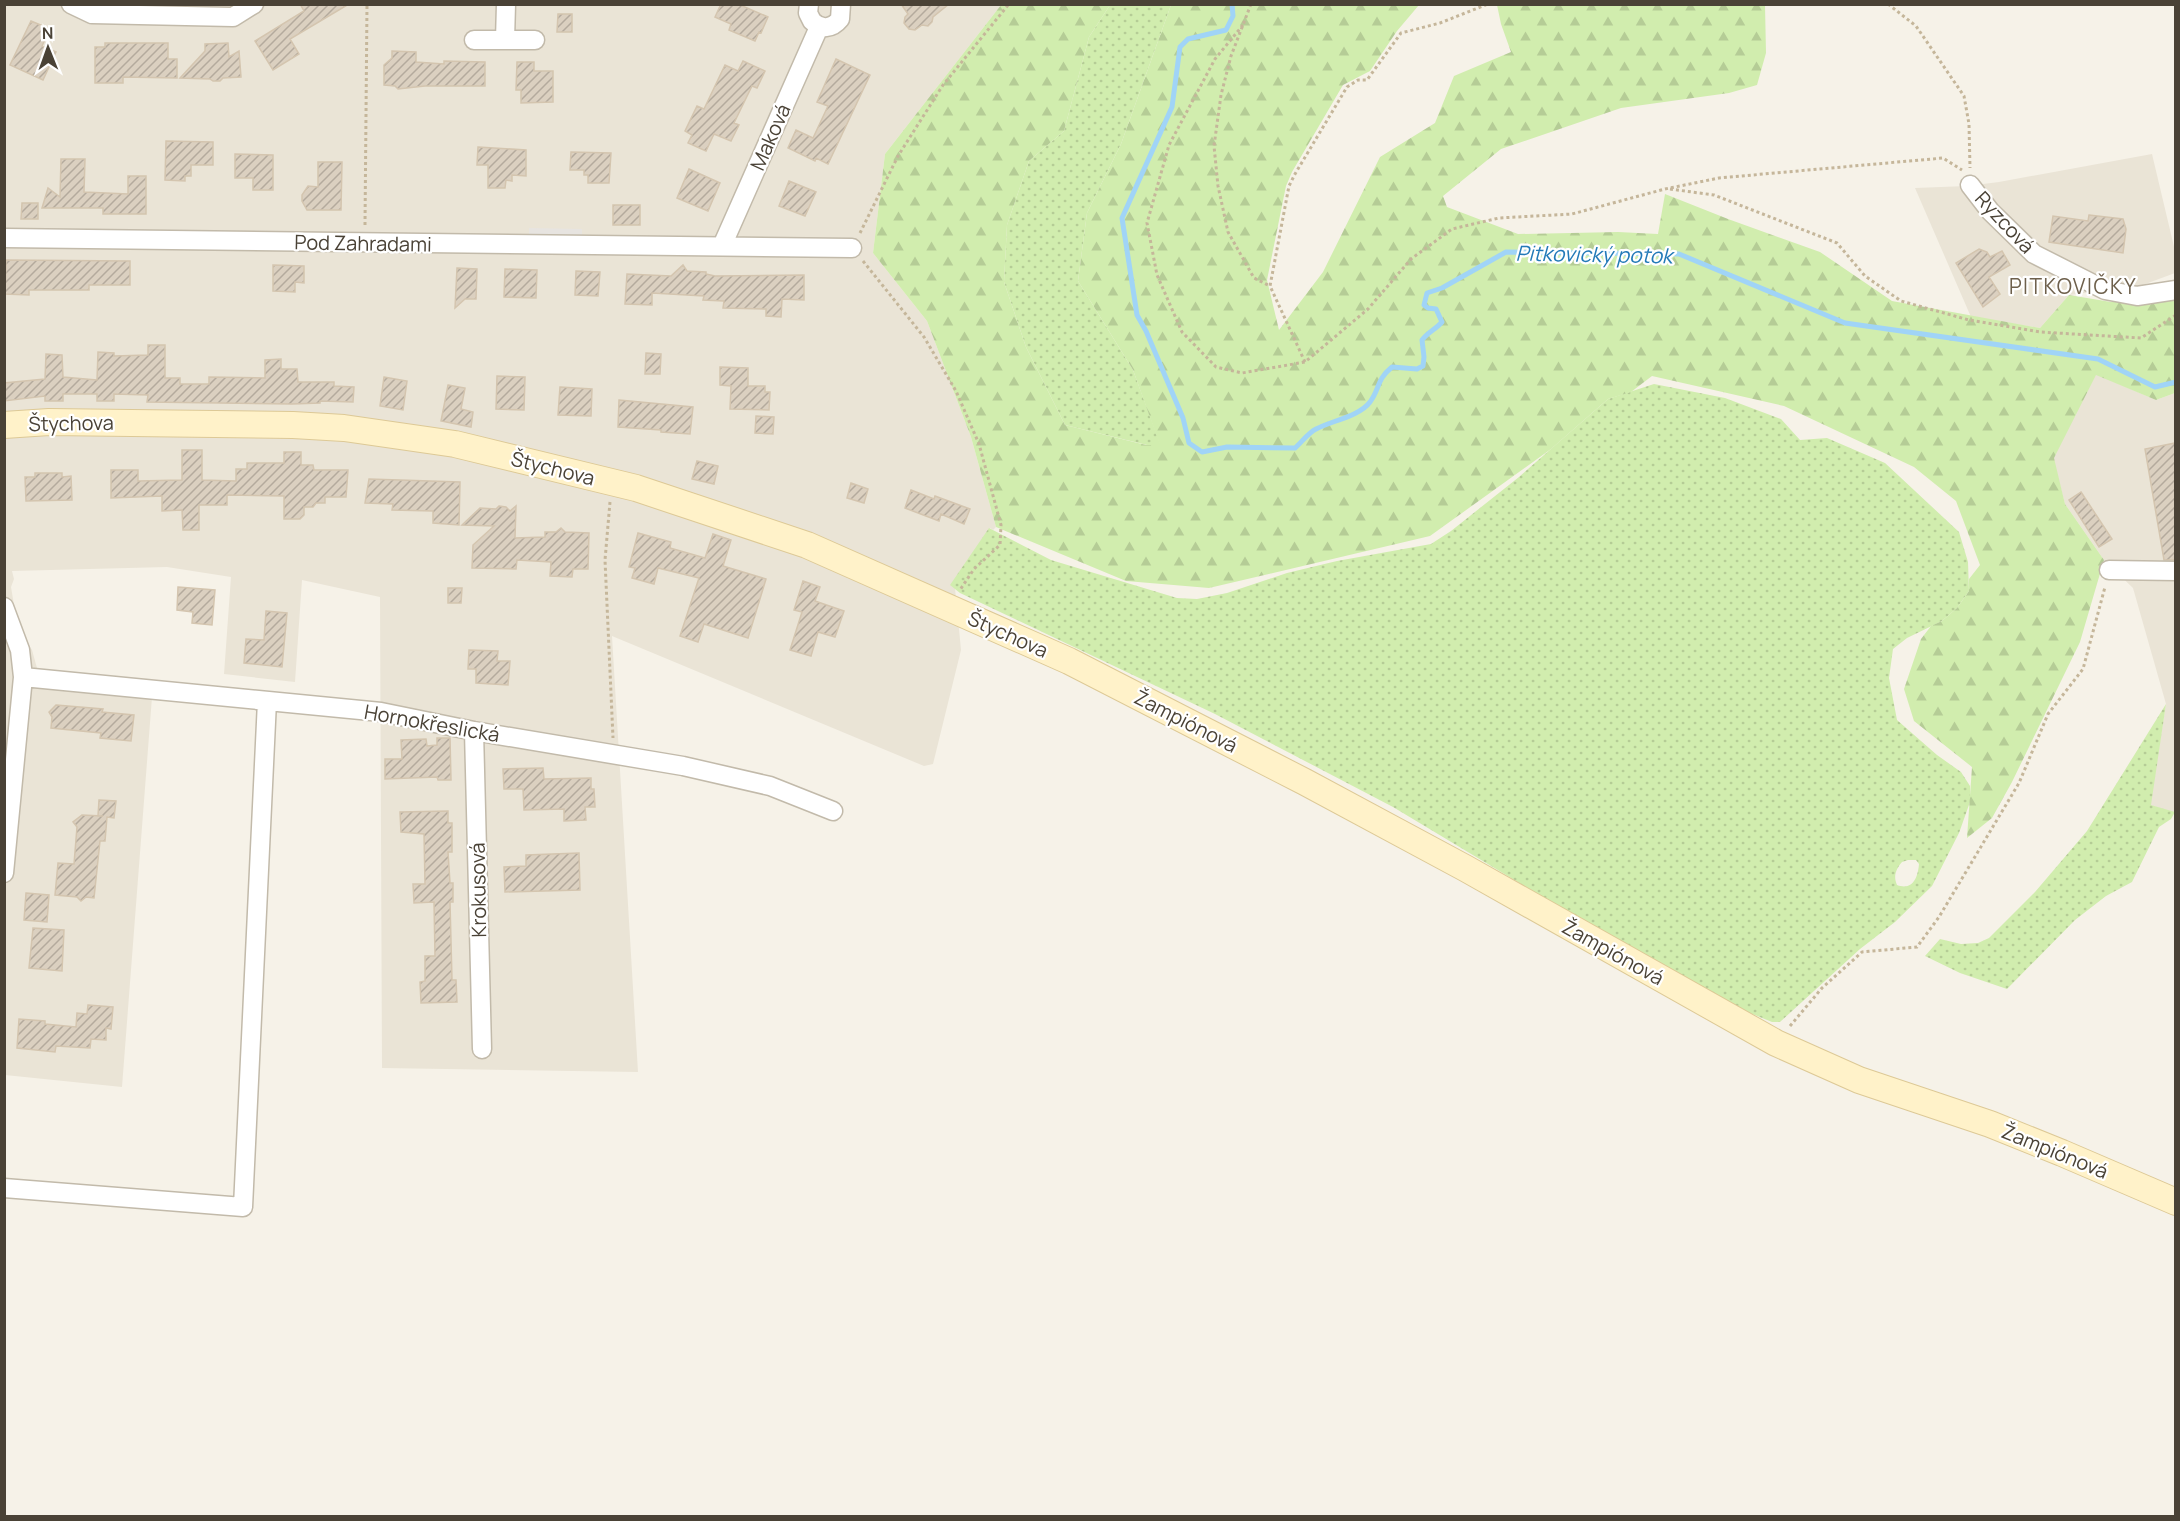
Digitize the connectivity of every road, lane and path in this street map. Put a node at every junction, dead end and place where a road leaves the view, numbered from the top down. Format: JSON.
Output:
{"nodes":[{"id":1,"x":71,"y":4,"type":"edge"},
{"id":2,"x":254,"y":4,"type":"edge"},
{"id":3,"x":367,"y":4,"type":"edge"},
{"id":4,"x":506,"y":4,"type":"edge"},
{"id":5,"x":809,"y":4,"type":"edge"},
{"id":6,"x":841,"y":4,"type":"edge"},
{"id":7,"x":1009,"y":4,"type":"edge"},
{"id":8,"x":1251,"y":4,"type":"edge"},
{"id":9,"x":1488,"y":4,"type":"edge"},
{"id":10,"x":1888,"y":4,"type":"edge"},
{"id":11,"x":1243,"y":25,"type":"junction"},
{"id":12,"x":819,"y":27,"type":"junction"},
{"id":13,"x":474,"y":40,"type":"dead end"},
{"id":14,"x":506,"y":40,"type":"junction"},
{"id":15,"x":535,"y":40,"type":"dead end"},
{"id":16,"x":1970,"y":185,"type":"junction"},
{"id":17,"x":1665,"y":189,"type":"junction"},
{"id":18,"x":4,"y":238,"type":"edge"},
{"id":19,"x":365,"y":243,"type":"junction"},
{"id":20,"x":722,"y":246,"type":"junction"},
{"id":21,"x":852,"y":248,"type":"junction"},
{"id":22,"x":1270,"y":286,"type":"junction"},
{"id":23,"x":2175,"y":290,"type":"edge"},
{"id":24,"x":2175,"y":315,"type":"edge"},
{"id":25,"x":1305,"y":362,"type":"junction"},
{"id":26,"x":4,"y":425,"type":"edge"},
{"id":27,"x":612,"y":482,"type":"junction"},
{"id":28,"x":2109,"y":570,"type":"joint"},
{"id":29,"x":2175,"y":571,"type":"edge"},
{"id":30,"x":4,"y":607,"type":"edge"},
{"id":31,"x":949,"y":607,"type":"junction"},
{"id":32,"x":1069,"y":661,"type":"joint"},
{"id":33,"x":23,"y":677,"type":"junction"},
{"id":34,"x":267,"y":701,"type":"junction"},
{"id":35,"x":474,"y":731,"type":"junction"},
{"id":36,"x":614,"y":755,"type":"junction"},
{"id":37,"x":833,"y":811,"type":"dead end"},
{"id":38,"x":4,"y":873,"type":"edge"},
{"id":39,"x":1776,"y":1043,"type":"junction"},
{"id":40,"x":482,"y":1049,"type":"dead end"},
{"id":41,"x":4,"y":1188,"type":"edge"},
{"id":42,"x":2175,"y":1202,"type":"edge"}],
"edges":[{"from":1,"to":2,"type":"street"},
{"from":3,"to":19,"type":"path"},
{"from":4,"to":14,"type":"street"},
{"from":5,"to":12,"type":"street"},
{"from":6,"to":12,"type":"street"},
{"from":7,"to":21,"type":"path"},
{"from":8,"to":11,"type":"path"},
{"from":9,"to":22,"type":"path"},
{"from":10,"to":16,"type":"path"},
{"from":11,"to":22,"type":"path"},
{"from":11,"to":25,"type":"path"},
{"from":12,"to":20,"type":"street","name":"Maková"},
{"from":13,"to":14,"type":"street"},
{"from":14,"to":15,"type":"street"},
{"from":16,"to":17,"type":"path"},
{"from":16,"to":23,"type":"street","name":"Ryzcová"},
{"from":17,"to":24,"type":"path"},
{"from":17,"to":25,"type":"path"},
{"from":18,"to":19,"type":"street","name":"Pod Zahradami"},
{"from":19,"to":20,"type":"street","name":"Pod Zahradami"},
{"from":20,"to":21,"type":"street","name":"Pod Zahradami"},
{"from":21,"to":31,"type":"path"},
{"from":22,"to":25,"type":"path"},
{"from":26,"to":27,"type":"street","name":"Štychova"},
{"from":27,"to":31,"type":"street","name":"Štychova"},
{"from":27,"to":36,"type":"path"},
{"from":28,"to":29,"type":"street"},
{"from":28,"to":39,"type":"path"},
{"from":30,"to":33,"type":"street"},
{"from":31,"to":32,"type":"street","name":"Štychova"},
{"from":32,"to":39,"type":"street","name":"Žampiónová"},
{"from":33,"to":34,"type":"street","name":"Hornokřeslická"},
{"from":33,"to":38,"type":"street"},
{"from":34,"to":35,"type":"street","name":"Hornokřeslická"},
{"from":34,"to":41,"type":"street"},
{"from":35,"to":36,"type":"street","name":"Hornokřeslická"},
{"from":35,"to":40,"type":"street","name":"Krokusová"},
{"from":36,"to":37,"type":"street","name":"Hornokřeslická"},
{"from":39,"to":42,"type":"street","name":"Žampiónová"}]}
